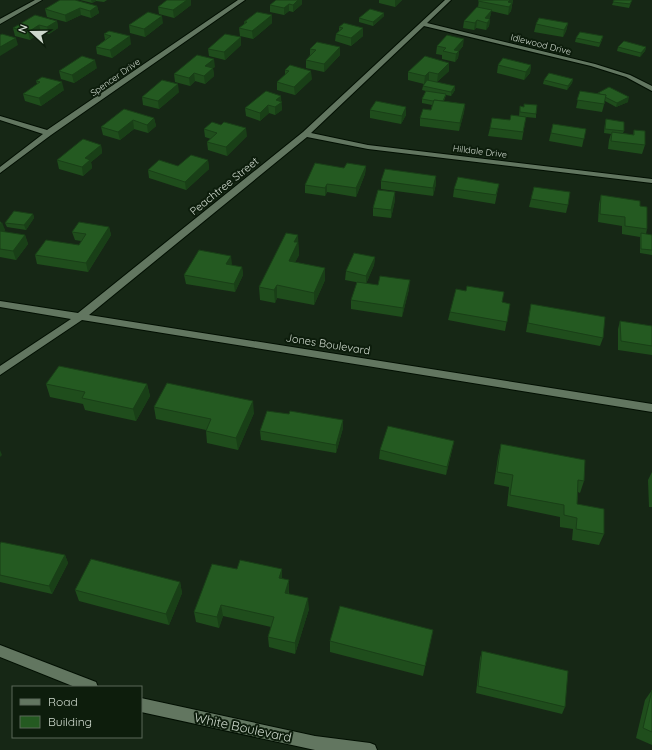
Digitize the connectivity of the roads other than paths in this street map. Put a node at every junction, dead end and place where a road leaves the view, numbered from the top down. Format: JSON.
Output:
{"nodes":[{"id":1,"x":40,"y":0,"type":"edge"},
{"id":2,"x":242,"y":0,"type":"edge"},
{"id":3,"x":448,"y":0,"type":"edge"},
{"id":4,"x":0,"y":22,"type":"edge"},
{"id":5,"x":423,"y":24,"type":"junction"},
{"id":6,"x":652,"y":89,"type":"edge"},
{"id":7,"x":0,"y":118,"type":"edge"},
{"id":8,"x":48,"y":133,"type":"junction"},
{"id":9,"x":306,"y":134,"type":"junction"},
{"id":10,"x":0,"y":171,"type":"edge"},
{"id":11,"x":652,"y":181,"type":"edge"},
{"id":12,"x":0,"y":304,"type":"edge"},
{"id":13,"x":80,"y":317,"type":"junction"},
{"id":14,"x":0,"y":371,"type":"edge"},
{"id":15,"x":652,"y":408,"type":"edge"},
{"id":16,"x":0,"y":651,"type":"edge"},
{"id":17,"x":88,"y":686,"type":"edge"},
{"id":18,"x":142,"y":705,"type":"edge"},
{"id":19,"x":370,"y":750,"type":"edge"}],
"edges":[{"from":1,"to":4,"type":"street"},
{"from":2,"to":8,"type":"street","name":"Spencer Drive"},
{"from":3,"to":5,"type":"street","name":"Peachtree Street"},
{"from":5,"to":6,"type":"street","name":"Idlewood Drive"},
{"from":5,"to":9,"type":"street","name":"Peachtree Street"},
{"from":7,"to":8,"type":"street"},
{"from":8,"to":10,"type":"street","name":"Spencer Drive"},
{"from":9,"to":11,"type":"street","name":"Hilldale Drive"},
{"from":9,"to":13,"type":"street","name":"Peachtree Street"},
{"from":12,"to":13,"type":"street","name":"Jones Boulevard"},
{"from":13,"to":14,"type":"street","name":"Peachtree Street"},
{"from":13,"to":15,"type":"street","name":"Jones Boulevard"},
{"from":16,"to":17,"type":"street"},
{"from":18,"to":19,"type":"street","name":"White Boulevard"}]}
